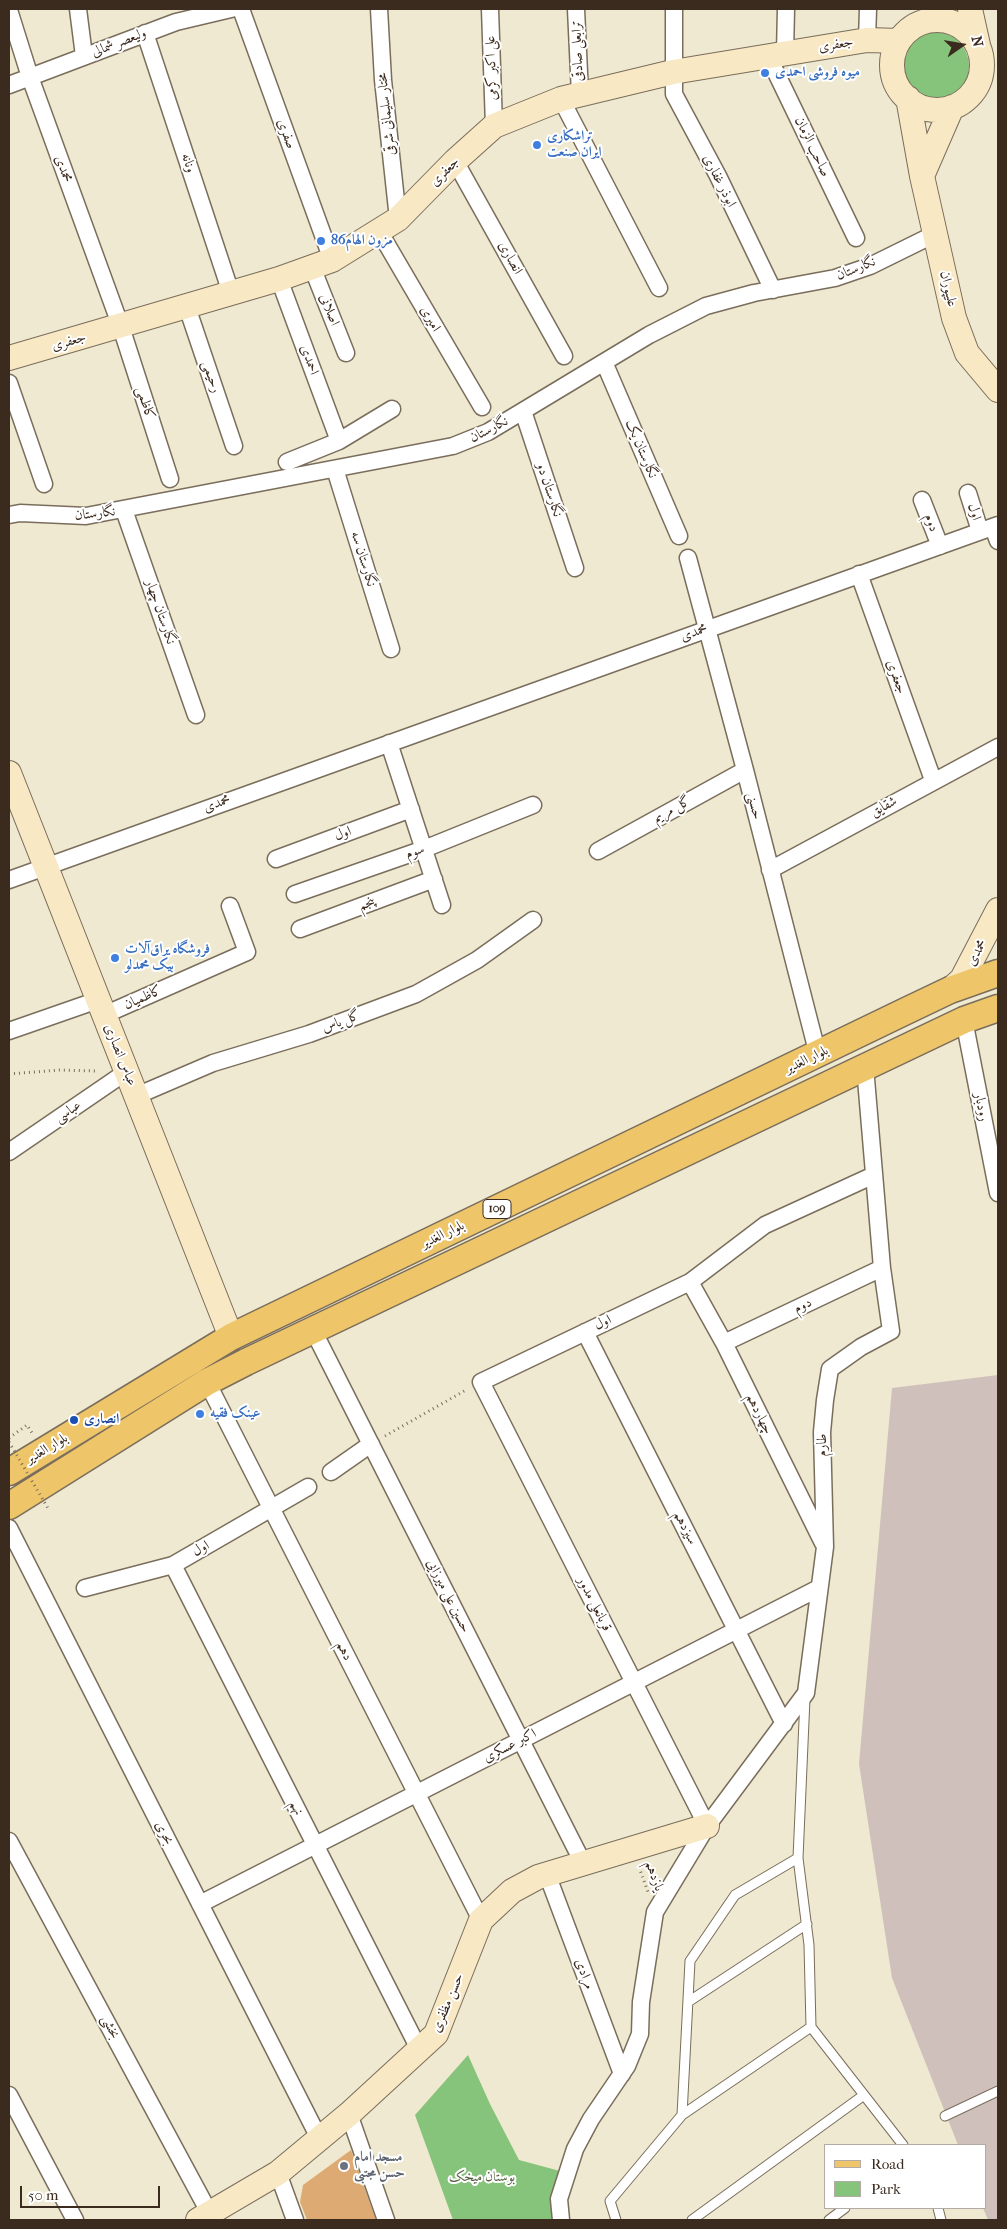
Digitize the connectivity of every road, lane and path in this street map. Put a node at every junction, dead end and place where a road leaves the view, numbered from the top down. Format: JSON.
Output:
{"nodes":[{"id":1,"x":78,"y":9,"type":"edge"},
{"id":2,"x":230,"y":9,"type":"edge"},
{"id":3,"x":241,"y":9,"type":"edge"},
{"id":4,"x":379,"y":9,"type":"edge"},
{"id":5,"x":490,"y":9,"type":"edge"},
{"id":6,"x":576,"y":9,"type":"edge"},
{"id":7,"x":674,"y":9,"type":"edge"},
{"id":8,"x":786,"y":9,"type":"edge"},
{"id":9,"x":868,"y":9,"type":"edge"},
{"id":10,"x":970,"y":9,"type":"edge"},
{"id":11,"x":9,"y":10,"type":"edge"},
{"id":12,"x":934,"y":14,"type":"edge"},
{"id":13,"x":176,"y":15,"type":"edge"},
{"id":14,"x":145,"y":34,"type":"junction"},
{"id":15,"x":867,"y":40,"type":"junction"},
{"id":16,"x":899,"y":41,"type":"junction"},
{"id":17,"x":978,"y":47,"type":"junction"},
{"id":18,"x":777,"y":55,"type":"junction"},
{"id":19,"x":84,"y":56,"type":"junction"},
{"id":20,"x":673,"y":72,"type":"junction"},
{"id":21,"x":30,"y":77,"type":"junction"},
{"id":22,"x":9,"y":85,"type":"edge"},
{"id":23,"x":570,"y":97,"type":"junction"},
{"id":24,"x":908,"y":98,"type":"junction"},
{"id":25,"x":952,"y":107,"type":"junction"},
{"id":26,"x":494,"y":126,"type":"junction"},
{"id":27,"x":455,"y":161,"type":"junction"},
{"id":28,"x":922,"y":176,"type":"junction"},
{"id":29,"x":389,"y":225,"type":"junction"},
{"id":30,"x":935,"y":234,"type":"junction"},
{"id":31,"x":856,"y":238,"type":"dead end"},
{"id":32,"x":322,"y":264,"type":"junction"},
{"id":33,"x":279,"y":279,"type":"junction"},
{"id":34,"x":659,"y":288,"type":"dead end"},
{"id":35,"x":773,"y":290,"type":"junction"},
{"id":36,"x":231,"y":293,"type":"junction"},
{"id":37,"x":187,"y":307,"type":"junction"},
{"id":38,"x":120,"y":327,"type":"junction"},
{"id":39,"x":346,"y":353,"type":"dead end"},
{"id":40,"x":564,"y":356,"type":"dead end"},
{"id":41,"x":9,"y":358,"type":"edge"},
{"id":42,"x":604,"y":362,"type":"junction"},
{"id":43,"x":9,"y":383,"type":"edge"},
{"id":44,"x":998,"y":390,"type":"edge"},
{"id":45,"x":482,"y":407,"type":"dead end"},
{"id":46,"x":392,"y":409,"type":"dead end"},
{"id":47,"x":523,"y":411,"type":"junction"},
{"id":48,"x":340,"y":441,"type":"junction"},
{"id":49,"x":234,"y":446,"type":"dead end"},
{"id":50,"x":287,"y":462,"type":"dead end"},
{"id":51,"x":335,"y":469,"type":"junction"},
{"id":52,"x":170,"y":479,"type":"dead end"},
{"id":53,"x":44,"y":484,"type":"dead end"},
{"id":54,"x":968,"y":493,"type":"dead end"},
{"id":55,"x":922,"y":500,"type":"dead end"},
{"id":56,"x":124,"y":510,"type":"junction"},
{"id":57,"x":9,"y":515,"type":"edge"},
{"id":58,"x":992,"y":531,"type":"edge"},
{"id":59,"x":679,"y":536,"type":"dead end"},
{"id":60,"x":940,"y":546,"type":"junction"},
{"id":61,"x":688,"y":558,"type":"dead end"},
{"id":62,"x":575,"y":568,"type":"dead end"},
{"id":63,"x":859,"y":574,"type":"junction"},
{"id":64,"x":707,"y":629,"type":"junction"},
{"id":65,"x":391,"y":648,"type":"dead end"},
{"id":66,"x":196,"y":715,"type":"dead end"},
{"id":67,"x":389,"y":742,"type":"junction"},
{"id":68,"x":998,"y":747,"type":"edge"},
{"id":69,"x":745,"y":770,"type":"junction"},
{"id":70,"x":9,"y":773,"type":"edge"},
{"id":71,"x":933,"y":780,"type":"junction"},
{"id":72,"x":533,"y":805,"type":"dead end"},
{"id":73,"x":411,"y":809,"type":"junction"},
{"id":74,"x":424,"y":849,"type":"junction"},
{"id":75,"x":598,"y":851,"type":"dead end"},
{"id":76,"x":276,"y":859,"type":"dead end"},
{"id":77,"x":45,"y":866,"type":"junction"},
{"id":78,"x":770,"y":870,"type":"junction"},
{"id":79,"x":434,"y":879,"type":"junction"},
{"id":80,"x":9,"y":880,"type":"edge"},
{"id":81,"x":295,"y":894,"type":"dead end"},
{"id":82,"x":442,"y":905,"type":"dead end"},
{"id":83,"x":230,"y":906,"type":"dead end"},
{"id":84,"x":998,"y":910,"type":"edge"},
{"id":85,"x":533,"y":920,"type":"dead end"},
{"id":86,"x":300,"y":930,"type":"dead end"},
{"id":87,"x":998,"y":973,"type":"edge"},
{"id":88,"x":950,"y":990,"type":"junction"},
{"id":89,"x":101,"y":1008,"type":"junction"},
{"id":90,"x":998,"y":1008,"type":"edge"},
{"id":91,"x":964,"y":1020,"type":"junction"},
{"id":92,"x":9,"y":1031,"type":"edge"},
{"id":93,"x":818,"y":1055,"type":"junction"},
{"id":94,"x":865,"y":1067,"type":"junction"},
{"id":95,"x":126,"y":1072,"type":"junction"},
{"id":96,"x":9,"y":1074,"type":"edge"},
{"id":97,"x":136,"y":1096,"type":"junction"},
{"id":98,"x":9,"y":1152,"type":"edge"},
{"id":99,"x":874,"y":1175,"type":"junction"},
{"id":100,"x":998,"y":1193,"type":"edge"},
{"id":101,"x":882,"y":1268,"type":"junction"},
{"id":102,"x":690,"y":1282,"type":"junction"},
{"id":103,"x":313,"y":1330,"type":"junction"},
{"id":104,"x":585,"y":1332,"type":"junction"},
{"id":105,"x":231,"y":1337,"type":"junction"},
{"id":106,"x":724,"y":1343,"type":"junction"},
{"id":107,"x":208,"y":1382,"type":"junction"},
{"id":108,"x":481,"y":1382,"type":"junction"},
{"id":109,"x":27,"y":1425,"type":"dead end"},
{"id":110,"x":9,"y":1438,"type":"edge"},
{"id":111,"x":9,"y":1442,"type":"edge"},
{"id":112,"x":371,"y":1444,"type":"junction"},
{"id":113,"x":9,"y":1472,"type":"edge"},
{"id":114,"x":331,"y":1472,"type":"dead end"},
{"id":115,"x":308,"y":1487,"type":"dead end"},
{"id":116,"x":9,"y":1506,"type":"edge"},
{"id":117,"x":271,"y":1508,"type":"junction"},
{"id":118,"x":50,"y":1510,"type":"dead end"},
{"id":119,"x":9,"y":1528,"type":"edge"},
{"id":120,"x":825,"y":1547,"type":"junction"},
{"id":121,"x":173,"y":1566,"type":"junction"},
{"id":122,"x":85,"y":1588,"type":"dead end"},
{"id":123,"x":819,"y":1588,"type":"junction"},
{"id":124,"x":737,"y":1630,"type":"junction"},
{"id":125,"x":634,"y":1682,"type":"junction"},
{"id":126,"x":806,"y":1693,"type":"junction"},
{"id":127,"x":784,"y":1724,"type":"junction"},
{"id":128,"x":521,"y":1740,"type":"junction"},
{"id":129,"x":416,"y":1794,"type":"junction"},
{"id":130,"x":707,"y":1826,"type":"junction"},
{"id":131,"x":9,"y":1841,"type":"edge"},
{"id":132,"x":315,"y":1845,"type":"junction"},
{"id":133,"x":631,"y":1848,"type":"junction"},
{"id":134,"x":798,"y":1858,"type":"junction"},
{"id":135,"x":583,"y":1863,"type":"junction"},
{"id":136,"x":547,"y":1874,"type":"junction"},
{"id":137,"x":200,"y":1904,"type":"junction"},
{"id":138,"x":655,"y":1912,"type":"junction"},
{"id":139,"x":481,"y":1920,"type":"junction"},
{"id":140,"x":807,"y":1924,"type":"junction"},
{"id":141,"x":688,"y":2002,"type":"junction"},
{"id":142,"x":811,"y":2027,"type":"junction"},
{"id":143,"x":420,"y":2051,"type":"junction"},
{"id":144,"x":622,"y":2074,"type":"junction"},
{"id":145,"x":998,"y":2092,"type":"edge"},
{"id":146,"x":9,"y":2095,"type":"edge"},
{"id":147,"x":864,"y":2095,"type":"junction"},
{"id":148,"x":349,"y":2114,"type":"junction"},
{"id":149,"x":682,"y":2115,"type":"junction"},
{"id":150,"x":945,"y":2116,"type":"dead end"},
{"id":151,"x":319,"y":2138,"type":"junction"},
{"id":152,"x":902,"y":2144,"type":"edge"},
{"id":153,"x":278,"y":2173,"type":"junction"},
{"id":154,"x":844,"y":2209,"type":"edge"},
{"id":155,"x":204,"y":2217,"type":"edge"},
{"id":156,"x":75,"y":2220,"type":"edge"},
{"id":157,"x":295,"y":2220,"type":"edge"},
{"id":158,"x":386,"y":2220,"type":"edge"},
{"id":159,"x":561,"y":2220,"type":"edge"},
{"id":160,"x":616,"y":2220,"type":"edge"},
{"id":161,"x":692,"y":2220,"type":"edge"},
{"id":162,"x":829,"y":2220,"type":"edge"}],
"edges":[{"from":1,"to":19,"type":"street"},
{"from":2,"to":13,"type":"street","name":"ولیعصر شمالی"},
{"from":3,"to":32,"type":"street","name":"صفری"},
{"from":4,"to":29,"type":"street","name":"مختار سلیمانی شرقی"},
{"from":5,"to":26,"type":"street","name":"علی اکبر کرمی"},
{"from":6,"to":23,"type":"street","name":"ترابعلی صادقی"},
{"from":7,"to":20,"type":"street","name":"ابوذر غفاری"},
{"from":8,"to":18,"type":"street"},
{"from":9,"to":15,"type":"street"},
{"from":10,"to":17,"type":"street"},
{"from":11,"to":21,"type":"street","name":"محمدی"},
{"from":12,"to":16,"type":"street"},
{"from":12,"to":17,"type":"street"},
{"from":13,"to":14,"type":"street","name":"ولیعصر شمالی"},
{"from":14,"to":19,"type":"street","name":"ولیعصر شمالی"},
{"from":14,"to":36,"type":"street","name":"ونانه"},
{"from":15,"to":16,"type":"street","name":"جعفری"},
{"from":15,"to":18,"type":"street","name":"جعفری"},
{"from":16,"to":24,"type":"street"},
{"from":17,"to":25,"type":"street"},
{"from":18,"to":20,"type":"street","name":"جعفری"},
{"from":18,"to":31,"type":"street","name":"صاحب الزمان"},
{"from":19,"to":21,"type":"street","name":"ولیعصر شمالی"},
{"from":20,"to":23,"type":"street","name":"جعفری"},
{"from":20,"to":35,"type":"street","name":"ابوذر غفاری"},
{"from":21,"to":22,"type":"street","name":"ولیعصر شمالی"},
{"from":21,"to":38,"type":"street","name":"محمدی"},
{"from":23,"to":26,"type":"street","name":"جعفری"},
{"from":23,"to":34,"type":"street"},
{"from":24,"to":25,"type":"street"},
{"from":24,"to":28,"type":"street","name":"علیپوران"},
{"from":25,"to":28,"type":"street"},
{"from":26,"to":27,"type":"street","name":"جعفری"},
{"from":27,"to":29,"type":"street","name":"جعفری"},
{"from":27,"to":40,"type":"street","name":"انصاری"},
{"from":28,"to":30,"type":"street","name":"علیپوران"},
{"from":29,"to":32,"type":"street","name":"جعفری"},
{"from":29,"to":45,"type":"street","name":"امیری"},
{"from":30,"to":35,"type":"street","name":"نگارستان"},
{"from":30,"to":44,"type":"street","name":"علیپوران"},
{"from":32,"to":33,"type":"street","name":"جعفری"},
{"from":32,"to":39,"type":"street","name":"اصلانی"},
{"from":33,"to":36,"type":"street","name":"جعفری"},
{"from":33,"to":48,"type":"street","name":"احمدی"},
{"from":35,"to":42,"type":"street","name":"نگارستان"},
{"from":36,"to":37,"type":"street","name":"جعفری"},
{"from":37,"to":38,"type":"street","name":"جعفری"},
{"from":37,"to":49,"type":"street","name":"رحیمی"},
{"from":38,"to":41,"type":"street","name":"جعفری"},
{"from":38,"to":52,"type":"street","name":"کاظمی"},
{"from":42,"to":47,"type":"street","name":"نگارستان"},
{"from":42,"to":59,"type":"street","name":"نگارستان یک"},
{"from":43,"to":53,"type":"street"},
{"from":46,"to":48,"type":"street"},
{"from":47,"to":51,"type":"street","name":"نگارستان"},
{"from":47,"to":62,"type":"street","name":"نگارستان دو"},
{"from":48,"to":50,"type":"street"},
{"from":51,"to":56,"type":"street","name":"نگارستان"},
{"from":51,"to":65,"type":"street","name":"نگارستان سه"},
{"from":54,"to":58,"type":"street","name":"اول"},
{"from":55,"to":60,"type":"street","name":"دوم"},
{"from":56,"to":57,"type":"street","name":"نگارستان"},
{"from":56,"to":66,"type":"street","name":"نگارستان چهار"},
{"from":58,"to":60,"type":"street","name":"محمدی"},
{"from":60,"to":63,"type":"street","name":"محمدی"},
{"from":61,"to":64,"type":"street","name":"حسنی"},
{"from":63,"to":64,"type":"street","name":"محمدی"},
{"from":63,"to":71,"type":"street","name":"جعفری"},
{"from":64,"to":67,"type":"street","name":"محمدی"},
{"from":64,"to":69,"type":"street","name":"حسنی"},
{"from":67,"to":73,"type":"street"},
{"from":67,"to":77,"type":"street","name":"محمدی"},
{"from":68,"to":71,"type":"street","name":"شقایق"},
{"from":69,"to":75,"type":"street","name":"گل مریم"},
{"from":69,"to":78,"type":"street","name":"حسنی"},
{"from":70,"to":77,"type":"street","name":"عباس انصاری"},
{"from":71,"to":78,"type":"street","name":"شقایق"},
{"from":72,"to":74,"type":"street","name":"سوم"},
{"from":73,"to":74,"type":"street"},
{"from":73,"to":76,"type":"street","name":"اول"},
{"from":74,"to":79,"type":"street"},
{"from":74,"to":81,"type":"street","name":"سوم"},
{"from":77,"to":80,"type":"street","name":"محمدی"},
{"from":77,"to":89,"type":"street","name":"عباس انصاری"},
{"from":78,"to":93,"type":"street","name":"حسنی"},
{"from":79,"to":82,"type":"street"},
{"from":79,"to":86,"type":"street","name":"پنجم"},
{"from":83,"to":89,"type":"street","name":"کاظمیان"},
{"from":84,"to":88,"type":"street","name":"محمدی"},
{"from":85,"to":97,"type":"street","name":"گل یاس"},
{"from":87,"to":88,"type":"main road","name":"بلوار الغدیر","number":"109"},
{"from":88,"to":93,"type":"main road","name":"بلوار الغدیر","number":"109"},
{"from":89,"to":92,"type":"street"},
{"from":89,"to":95,"type":"street","name":"عباس انصاری"},
{"from":90,"to":91,"type":"main road","name":"بلوار الغدیر","number":"109"},
{"from":91,"to":94,"type":"main road","name":"بلوار الغدیر","number":"109"},
{"from":91,"to":100,"type":"street","name":"رودبار"},
{"from":93,"to":105,"type":"main road","name":"بلوار الغدیر","number":"109"},
{"from":94,"to":99,"type":"street","name":"طارم"},
{"from":94,"to":103,"type":"main road","name":"بلوار الغدیر","number":"109"},
{"from":95,"to":96,"type":"path"},
{"from":95,"to":97,"type":"street","name":"عباس انصاری"},
{"from":95,"to":98,"type":"street","name":"عباسی"},
{"from":97,"to":105,"type":"street","name":"عباس انصاری"},
{"from":99,"to":101,"type":"street","name":"طارم"},
{"from":99,"to":102,"type":"street","name":"اول"},
{"from":101,"to":106,"type":"street","name":"دوم"},
{"from":101,"to":120,"type":"street","name":"طارم"},
{"from":102,"to":104,"type":"street","name":"اول"},
{"from":102,"to":106,"type":"street","name":"چهاردهم"},
{"from":103,"to":107,"type":"main road","name":"بلوار الغدیر","number":"109"},
{"from":103,"to":112,"type":"street","name":"حسین علی میرزایی"},
{"from":104,"to":108,"type":"street","name":"اول"},
{"from":104,"to":124,"type":"street","name":"سیزدهم"},
{"from":105,"to":113,"type":"main road","name":"بلوار الغدیر","number":"109"},
{"from":106,"to":120,"type":"street","name":"چهاردهم"},
{"from":107,"to":116,"type":"main road","name":"بلوار الغدیر","number":"109"},
{"from":107,"to":117,"type":"street","name":"دهم"},
{"from":108,"to":112,"type":"path"},
{"from":108,"to":125,"type":"street","name":"قربانعلی مدور"},
{"from":109,"to":110,"type":"path"},
{"from":111,"to":118,"type":"path","bridge":true},
{"from":112,"to":114,"type":"street"},
{"from":112,"to":128,"type":"street","name":"حسین علی میرزایی"},
{"from":115,"to":117,"type":"street","name":"اول"},
{"from":117,"to":121,"type":"street","name":"اول"},
{"from":117,"to":129,"type":"street","name":"دهم"},
{"from":119,"to":137,"type":"street","name":"بحری"},
{"from":120,"to":123,"type":"street","name":"طارم"},
{"from":121,"to":122,"type":"street","name":"اول"},
{"from":121,"to":132,"type":"street","name":"نهم"},
{"from":123,"to":124,"type":"street","name":"اکبر عسکری"},
{"from":123,"to":126,"type":"street","name":"طارم"},
{"from":124,"to":125,"type":"street","name":"اکبر عسکری"},
{"from":124,"to":127,"type":"street","name":"سیزدهم"},
{"from":125,"to":128,"type":"street","name":"اکبر عسکری"},
{"from":125,"to":130,"type":"street","name":"قربانعلی مدور"},
{"from":126,"to":127,"type":"street","name":"طارم"},
{"from":126,"to":134,"type":"lane"},
{"from":127,"to":130,"type":"street","name":"طارم"},
{"from":128,"to":129,"type":"street","name":"اکبر عسکری"},
{"from":128,"to":135,"type":"street","name":"حسین علی میرزایی"},
{"from":129,"to":132,"type":"street","name":"اکبر عسکری"},
{"from":129,"to":139,"type":"street","name":"دهم"},
{"from":130,"to":133,"type":"street","name":"حسن مظفری"},
{"from":130,"to":138,"type":"street","name":"طارم"},
{"from":131,"to":155,"type":"street","name":"بخشی"},
{"from":132,"to":137,"type":"street","name":"اکبر عسکری"},
{"from":132,"to":143,"type":"street","name":"نهم"},
{"from":133,"to":135,"type":"street","name":"حسن مظفری"},
{"from":133,"to":138,"type":"path","name":"یازدهم"},
{"from":134,"to":140,"type":"lane"},
{"from":134,"to":141,"type":"lane"},
{"from":135,"to":136,"type":"street","name":"حسن مظفری"},
{"from":136,"to":139,"type":"street","name":"حسن مظفری"},
{"from":136,"to":144,"type":"street","name":"مرادی"},
{"from":137,"to":151,"type":"street","name":"بحری"},
{"from":138,"to":144,"type":"street"},
{"from":139,"to":143,"type":"street","name":"حسن مظفری"},
{"from":140,"to":141,"type":"lane"},
{"from":140,"to":142,"type":"lane"},
{"from":141,"to":149,"type":"lane"},
{"from":142,"to":147,"type":"lane"},
{"from":142,"to":149,"type":"lane"},
{"from":143,"to":148,"type":"street","name":"حسن مظفری"},
{"from":144,"to":159,"type":"street"},
{"from":145,"to":150,"type":"lane"},
{"from":146,"to":156,"type":"street"},
{"from":147,"to":152,"type":"lane"},
{"from":147,"to":161,"type":"lane"},
{"from":148,"to":151,"type":"street","name":"حسن مظفری"},
{"from":148,"to":158,"type":"street"},
{"from":149,"to":160,"type":"lane"},
{"from":151,"to":153,"type":"street","name":"حسن مظفری"},
{"from":153,"to":155,"type":"street","name":"حسن مظفری"},
{"from":153,"to":157,"type":"street"},
{"from":154,"to":162,"type":"lane"}]}
